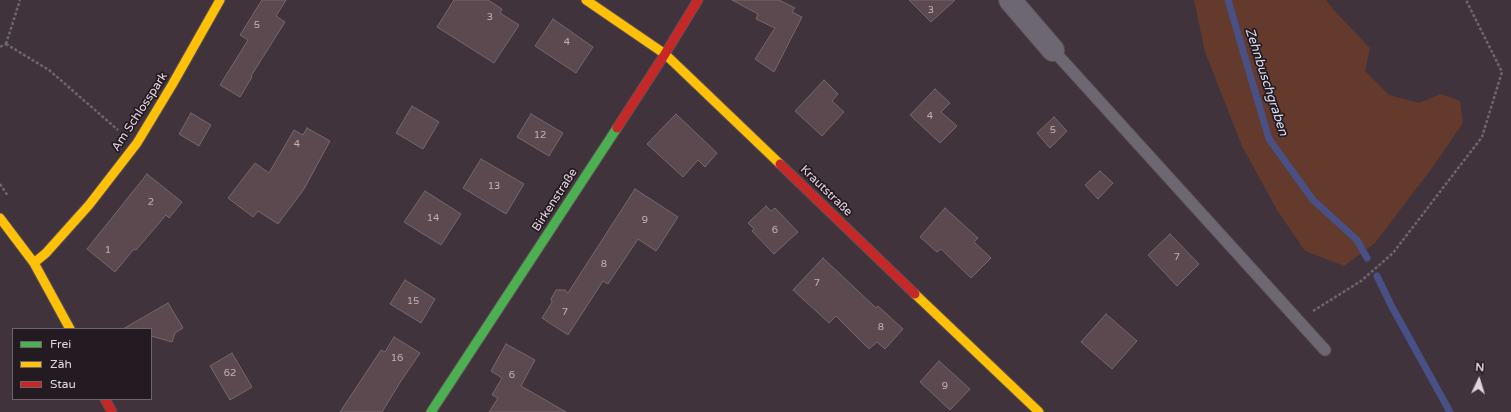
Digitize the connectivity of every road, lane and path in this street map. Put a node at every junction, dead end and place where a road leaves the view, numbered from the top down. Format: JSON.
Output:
{"nodes":[{"id":1,"x":20,"y":0,"type":"edge"},
{"id":2,"x":220,"y":0,"type":"edge"},
{"id":3,"x":586,"y":0,"type":"edge"},
{"id":4,"x":698,"y":0,"type":"edge"},
{"id":5,"x":1010,"y":0,"type":"edge"},
{"id":6,"x":1466,"y":0,"type":"edge"},
{"id":7,"x":6,"y":44,"type":"junction"},
{"id":8,"x":0,"y":46,"type":"edge"},
{"id":9,"x":1053,"y":50,"type":"joint"},
{"id":10,"x":665,"y":54,"type":"junction"},
{"id":11,"x":137,"y":143,"type":"junction"},
{"id":12,"x":0,"y":218,"type":"edge"},
{"id":13,"x":34,"y":264,"type":"junction"},
{"id":14,"x":1298,"y":320,"type":"junction"},
{"id":15,"x":69,"y":328,"type":"edge"},
{"id":16,"x":1325,"y":350,"type":"dead end"},
{"id":17,"x":106,"y":400,"type":"edge"},
{"id":18,"x":112,"y":412,"type":"edge"},
{"id":19,"x":430,"y":412,"type":"edge"},
{"id":20,"x":1039,"y":412,"type":"edge"}],
"edges":[{"from":1,"to":7,"type":"path"},
{"from":2,"to":11,"type":"street","name":"Am Schlosspark"},
{"from":3,"to":10,"type":"street","name":"Krautstraße"},
{"from":4,"to":10,"type":"street","name":"Birkenstraße"},
{"from":5,"to":9,"type":"street"},
{"from":6,"to":14,"type":"path"},
{"from":7,"to":8,"type":"path"},
{"from":7,"to":11,"type":"path"},
{"from":9,"to":14,"type":"lane"},
{"from":10,"to":19,"type":"street","name":"Birkenstraße"},
{"from":10,"to":20,"type":"street","name":"Krautstraße"},
{"from":11,"to":13,"type":"street","name":"Am Schlosspark"},
{"from":12,"to":13,"type":"street"},
{"from":13,"to":15,"type":"street"},
{"from":14,"to":16,"type":"lane"},
{"from":17,"to":18,"type":"street"}]}
